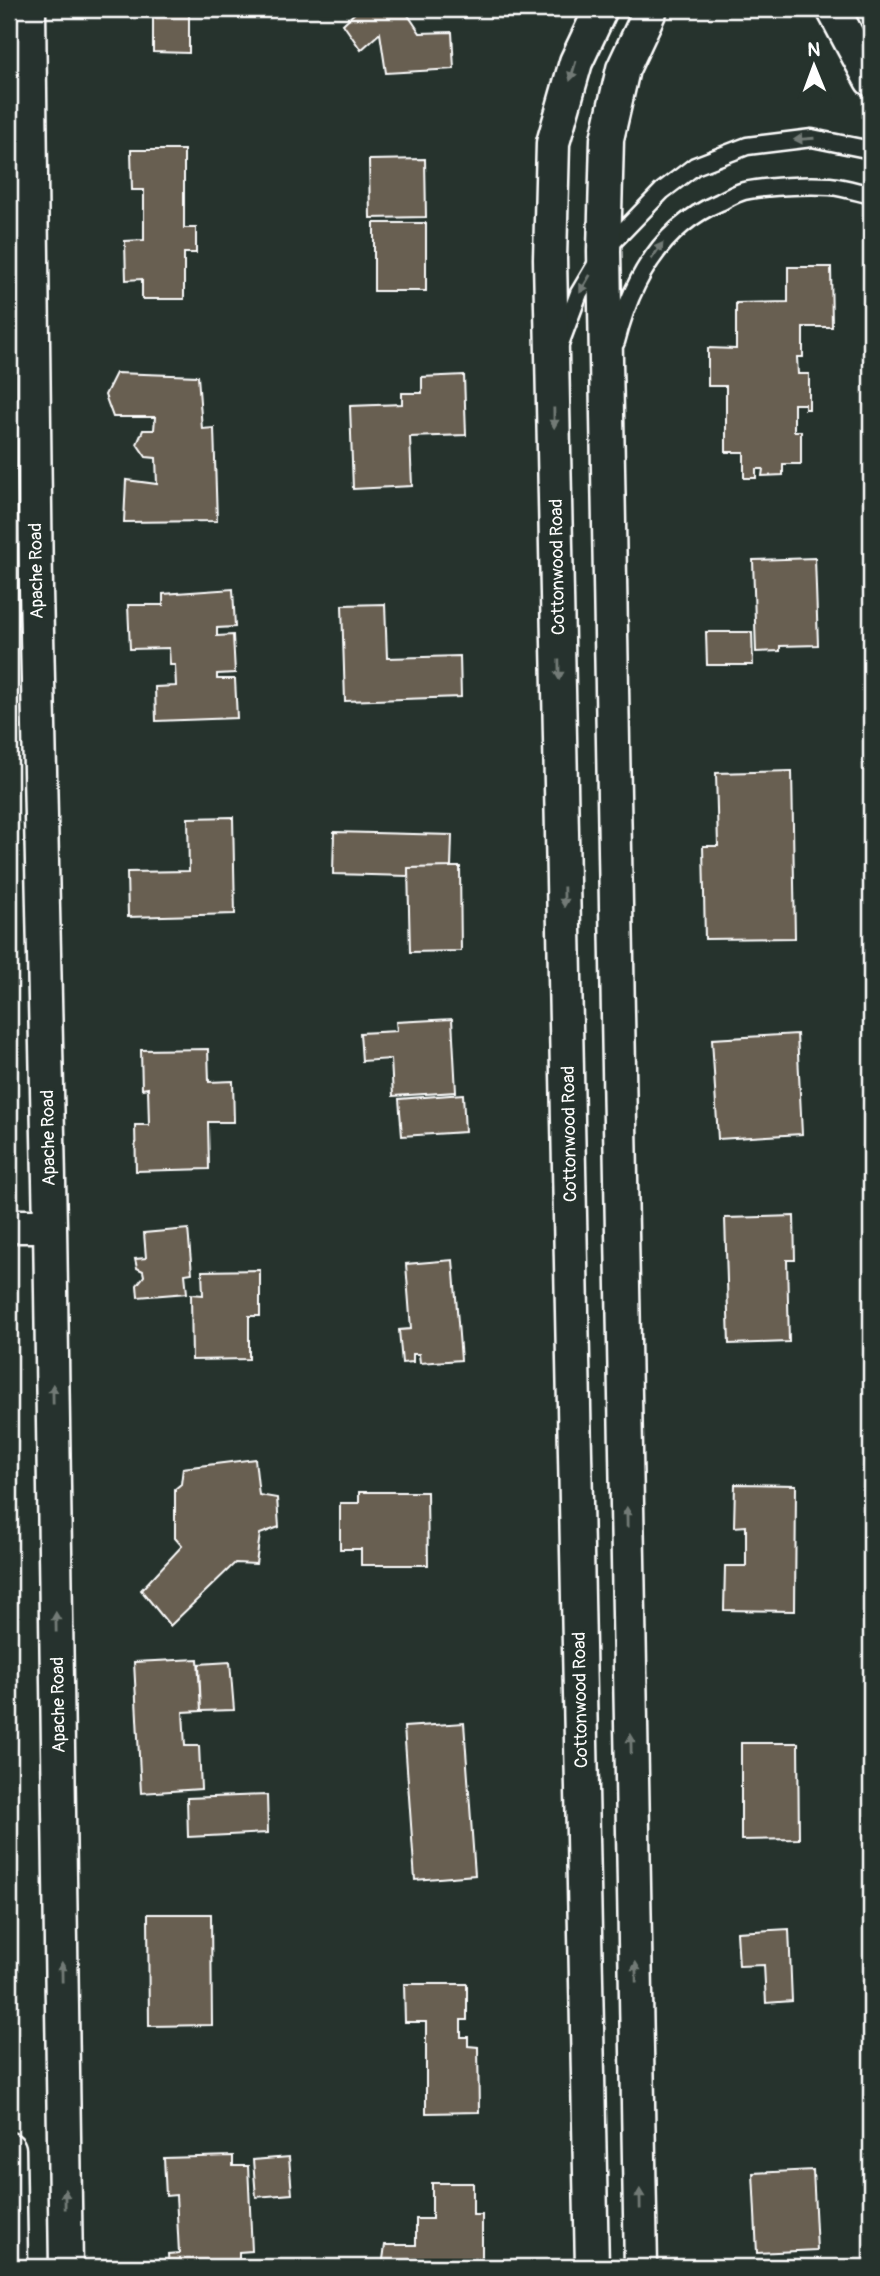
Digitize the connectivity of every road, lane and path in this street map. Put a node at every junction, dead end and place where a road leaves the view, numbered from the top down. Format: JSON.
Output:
{"nodes":[{"id":1,"x":29,"y":9,"type":"edge"},
{"id":2,"x":601,"y":9,"type":"edge"},
{"id":3,"x":651,"y":9,"type":"edge"},
{"id":4,"x":833,"y":9,"type":"edge"},
{"id":5,"x":871,"y":79,"type":"edge"},
{"id":6,"x":871,"y":150,"type":"edge"},
{"id":7,"x":871,"y":195,"type":"edge"},
{"id":8,"x":604,"y":251,"type":"junction"},
{"id":9,"x":553,"y":362,"type":"junction"},
{"id":10,"x":607,"y":382,"type":"junction"},
{"id":11,"x":9,"y":1226,"type":"edge"},
{"id":12,"x":50,"y":1226,"type":"junction"},
{"id":13,"x":9,"y":2149,"type":"edge"},
{"id":14,"x":11,"y":2267,"type":"edge"},
{"id":15,"x":66,"y":2267,"type":"edge"},
{"id":16,"x":592,"y":2267,"type":"edge"},
{"id":17,"x":641,"y":2267,"type":"edge"}],
"edges":[{"from":1,"to":12,"type":"street","name":"Apache Road"},
{"from":2,"to":9,"type":"street","name":"Cottonwood Road","one_way":true},
{"from":3,"to":8,"type":"street"},
{"from":4,"to":5,"type":"street"},
{"from":6,"to":8,"type":"lane","one_way":true},
{"from":10,"to":7,"type":"lane","one_way":true},
{"from":8,"to":9,"type":"lane","one_way":true},
{"from":8,"to":10,"type":"street"},
{"from":9,"to":16,"type":"street","name":"Cottonwood Road","one_way":true},
{"from":17,"to":10,"type":"street","one_way":true},
{"from":11,"to":12,"type":"street"},
{"from":15,"to":12,"type":"street","name":"Apache Road","one_way":true},
{"from":13,"to":14,"type":"street"}]}
